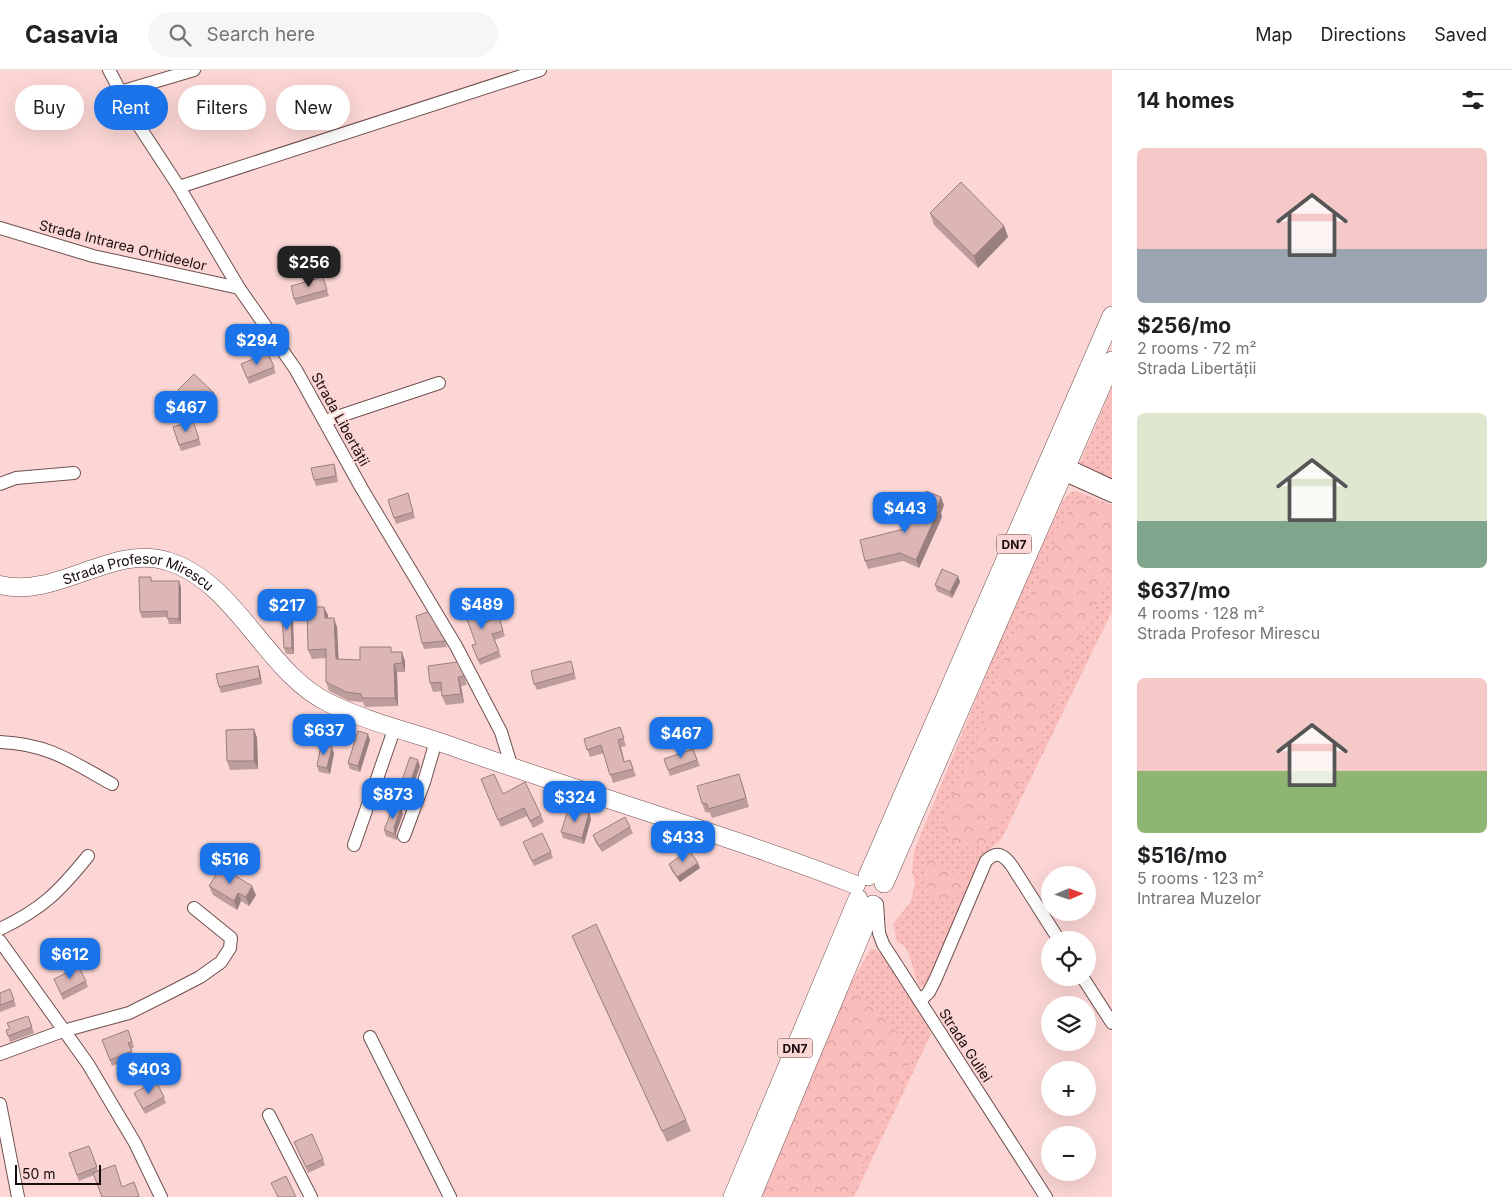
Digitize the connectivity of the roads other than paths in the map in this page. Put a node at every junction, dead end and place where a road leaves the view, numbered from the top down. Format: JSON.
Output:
{"nodes":[{"id":1,"x":109,"y":70,"type":"edge"},
{"id":2,"x":194,"y":70,"type":"edge"},
{"id":3,"x":540,"y":70,"type":"edge"},
{"id":4,"x":116,"y":85,"type":"edge"},
{"id":5,"x":144,"y":85,"type":"edge"},
{"id":6,"x":144,"y":130,"type":"edge"},
{"id":7,"x":179,"y":187,"type":"junction"},
{"id":8,"x":0,"y":228,"type":"edge"},
{"id":9,"x":239,"y":288,"type":"junction"},
{"id":10,"x":1112,"y":316,"type":"edge"},
{"id":11,"x":1112,"y":361,"type":"edge"},
{"id":12,"x":439,"y":383,"type":"dead end"},
{"id":13,"x":324,"y":422,"type":"junction"},
{"id":14,"x":1065,"y":470,"type":"junction"},
{"id":15,"x":74,"y":473,"type":"dead end"},
{"id":16,"x":0,"y":484,"type":"edge"},
{"id":17,"x":1112,"y":486,"type":"edge"},
{"id":18,"x":1112,"y":496,"type":"edge"},
{"id":19,"x":0,"y":586,"type":"edge"},
{"id":20,"x":395,"y":727,"type":"junction"},
{"id":21,"x":436,"y":741,"type":"junction"},
{"id":22,"x":0,"y":742,"type":"edge"},
{"id":23,"x":512,"y":768,"type":"junction"},
{"id":24,"x":112,"y":784,"type":"dead end"},
{"id":25,"x":404,"y":836,"type":"dead end"},
{"id":26,"x":354,"y":845,"type":"dead end"},
{"id":27,"x":88,"y":856,"type":"dead end"},
{"id":28,"x":869,"y":892,"type":"junction"},
{"id":29,"x":194,"y":908,"type":"dead end"},
{"id":30,"x":0,"y":929,"type":"edge"},
{"id":31,"x":1053,"y":931,"type":"edge"},
{"id":32,"x":0,"y":941,"type":"edge"},
{"id":33,"x":1088,"y":986,"type":"edge"},
{"id":34,"x":920,"y":1001,"type":"junction"},
{"id":35,"x":1112,"y":1024,"type":"edge"},
{"id":36,"x":63,"y":1032,"type":"junction"},
{"id":37,"x":370,"y":1037,"type":"dead end"},
{"id":38,"x":0,"y":1054,"type":"edge"},
{"id":39,"x":0,"y":1104,"type":"edge"},
{"id":40,"x":269,"y":1115,"type":"dead end"},
{"id":41,"x":18,"y":1197,"type":"edge"},
{"id":42,"x":161,"y":1197,"type":"edge"},
{"id":43,"x":311,"y":1197,"type":"edge"},
{"id":44,"x":450,"y":1197,"type":"edge"},
{"id":45,"x":733,"y":1197,"type":"edge"},
{"id":46,"x":751,"y":1197,"type":"edge"},
{"id":47,"x":1046,"y":1197,"type":"edge"}],
"edges":[{"from":1,"to":4,"type":"street","name":"Strada Libertății"},
{"from":2,"to":5,"type":"street"},
{"from":3,"to":7,"type":"street"},
{"from":6,"to":7,"type":"street","name":"Strada Libertății"},
{"from":7,"to":9,"type":"street","name":"Strada Libertății"},
{"from":8,"to":9,"type":"street","name":"Strada Intrarea Orhideelor"},
{"from":9,"to":13,"type":"street","name":"Strada Libertății"},
{"from":10,"to":28,"type":"main road","number":"DN7"},
{"from":11,"to":14,"type":"main road","number":"DN7"},
{"from":12,"to":13,"type":"street"},
{"from":13,"to":23,"type":"street","name":"Strada Libertății"},
{"from":14,"to":17,"type":"street"},
{"from":14,"to":18,"type":"street"},
{"from":14,"to":28,"type":"main road","number":"DN7"},
{"from":15,"to":16,"type":"street"},
{"from":19,"to":20,"type":"street","name":"Strada Profesor Mirescu"},
{"from":20,"to":21,"type":"street","name":"Strada Profesor Mirescu"},
{"from":20,"to":26,"type":"street"},
{"from":21,"to":23,"type":"street","name":"Strada Profesor Mirescu"},
{"from":21,"to":25,"type":"street"},
{"from":22,"to":24,"type":"street"},
{"from":23,"to":28,"type":"street","name":"Strada Profesor Mirescu"},
{"from":27,"to":30,"type":"street"},
{"from":28,"to":34,"type":"street","name":"Strada Guliei"},
{"from":28,"to":45,"type":"main road","number":"DN7"},
{"from":28,"to":46,"type":"main road","number":"DN7"},
{"from":29,"to":36,"type":"street"},
{"from":31,"to":34,"type":"street"},
{"from":32,"to":36,"type":"street"},
{"from":33,"to":35,"type":"street"},
{"from":34,"to":47,"type":"street","name":"Strada Guliei"},
{"from":36,"to":38,"type":"street"},
{"from":36,"to":42,"type":"street"},
{"from":37,"to":44,"type":"street"},
{"from":39,"to":41,"type":"street"},
{"from":40,"to":43,"type":"street"}]}
